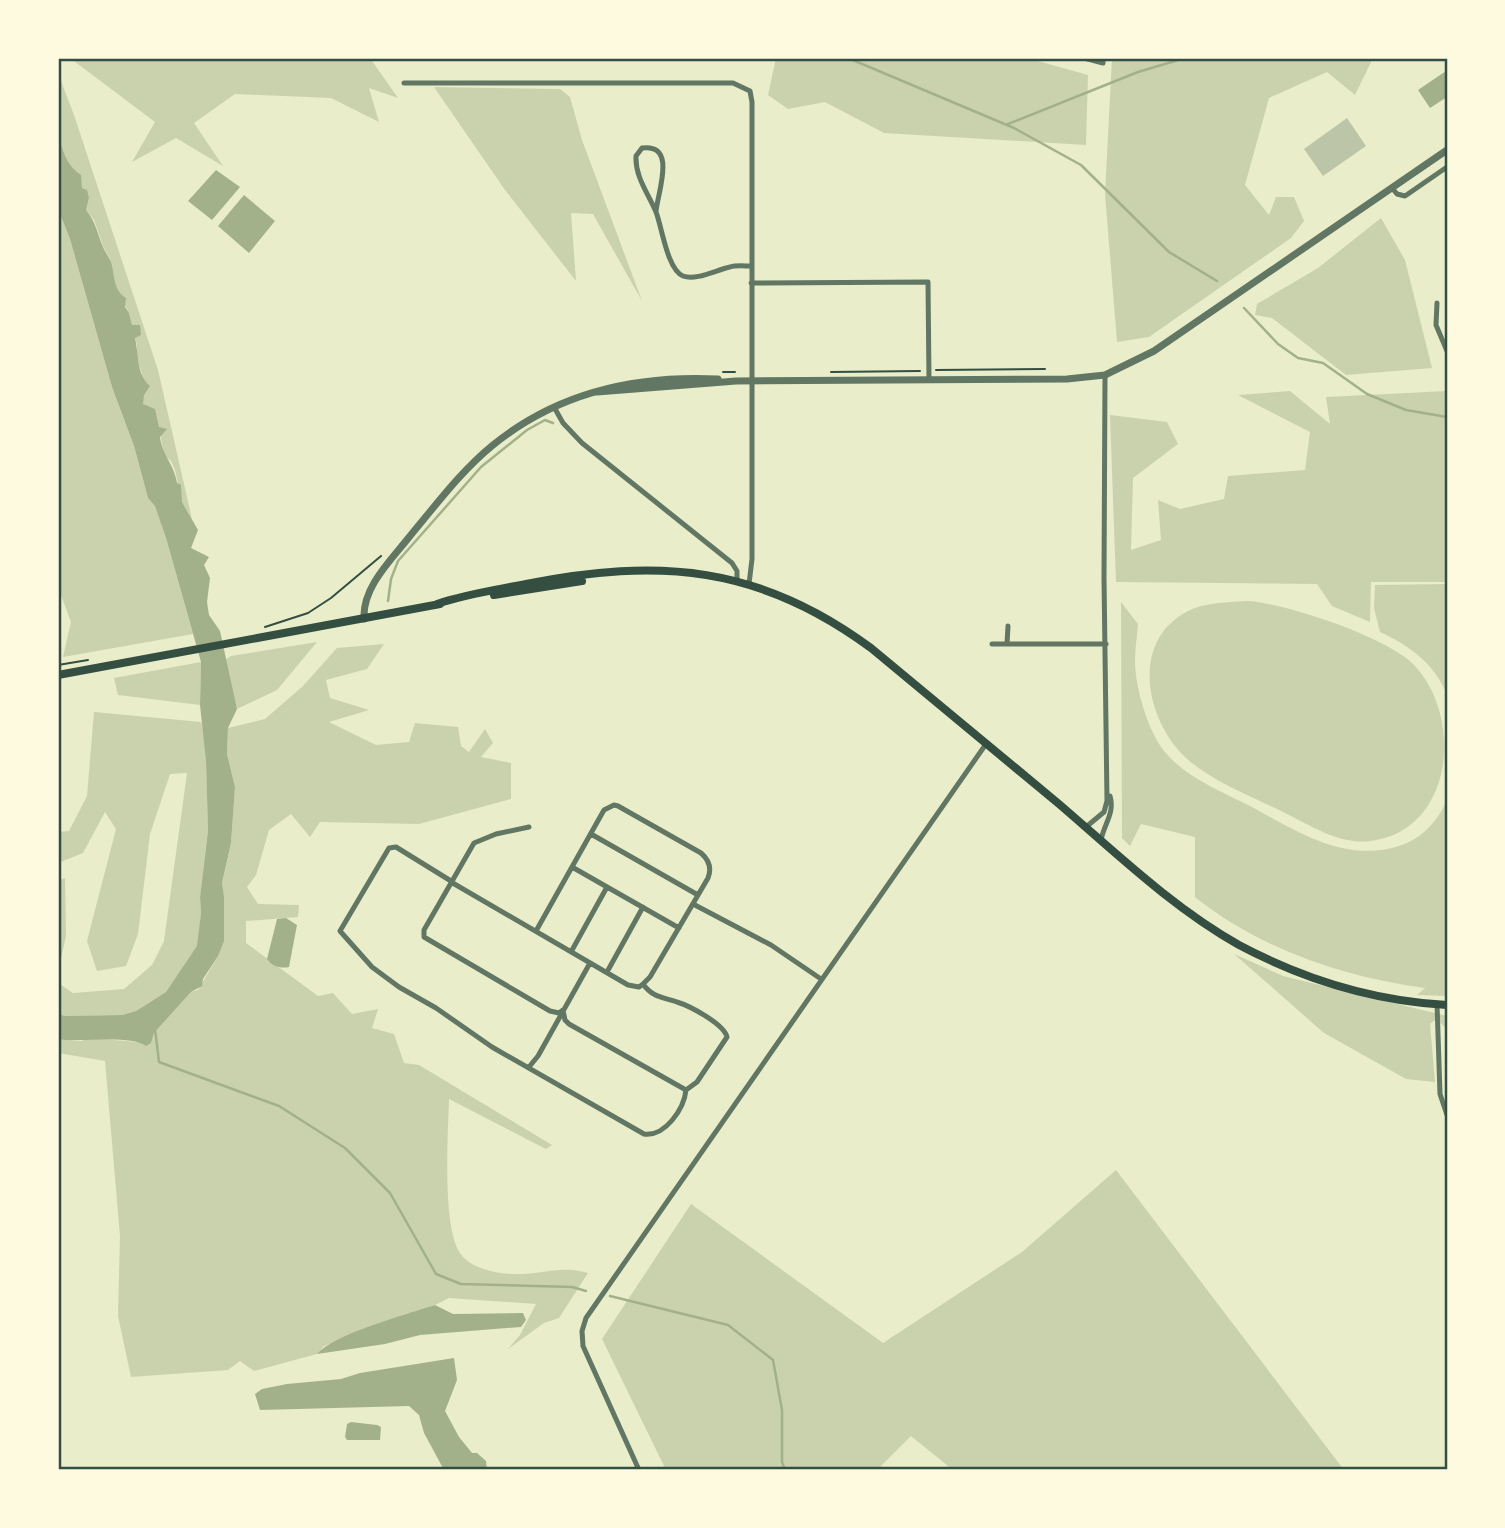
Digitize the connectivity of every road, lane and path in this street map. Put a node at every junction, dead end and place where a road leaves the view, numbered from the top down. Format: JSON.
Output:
{"nodes":[{"id":1,"x":1084,"y":58,"type":"edge"},
{"id":2,"x":1103,"y":60,"type":"edge"},
{"id":3,"x":404,"y":83,"type":"dead end"},
{"id":4,"x":1447,"y":150,"type":"edge"},
{"id":5,"x":1447,"y":167,"type":"edge"},
{"id":6,"x":1392,"y":188,"type":"junction"},
{"id":7,"x":656,"y":212,"type":"junction"},
{"id":8,"x":751,"y":266,"type":"junction"},
{"id":9,"x":751,"y":283,"type":"junction"},
{"id":10,"x":1437,"y":303,"type":"dead end"},
{"id":11,"x":1447,"y":351,"type":"edge"},
{"id":12,"x":1045,"y":369,"type":"dead end"},
{"id":13,"x":929,"y":370,"type":"junction"},
{"id":14,"x":820,"y":372,"type":"dead end"},
{"id":15,"x":1105,"y":375,"type":"junction"},
{"id":16,"x":929,"y":380,"type":"junction"},
{"id":17,"x":752,"y":381,"type":"junction"},
{"id":18,"x":554,"y":407,"type":"junction"},
{"id":19,"x":381,"y":556,"type":"dead end"},
{"id":20,"x":737,"y":581,"type":"junction"},
{"id":21,"x":749,"y":584,"type":"junction"},
{"id":22,"x":364,"y":619,"type":"junction"},
{"id":23,"x":1008,"y":626,"type":"dead end"},
{"id":24,"x":257,"y":629,"type":"dead end"},
{"id":25,"x":992,"y":644,"type":"dead end"},
{"id":26,"x":1007,"y":644,"type":"junction"},
{"id":27,"x":1106,"y":644,"type":"junction"},
{"id":28,"x":58,"y":675,"type":"edge"},
{"id":29,"x":987,"y":744,"type":"junction"},
{"id":30,"x":1108,"y":789,"type":"junction"},
{"id":31,"x":529,"y":827,"type":"dead end"},
{"id":32,"x":1086,"y":827,"type":"junction"},
{"id":33,"x":591,"y":834,"type":"junction"},
{"id":34,"x":1101,"y":840,"type":"junction"},
{"id":35,"x":572,"y":866,"type":"junction"},
{"id":36,"x":451,"y":882,"type":"junction"},
{"id":37,"x":607,"y":887,"type":"junction"},
{"id":38,"x":698,"y":895,"type":"junction"},
{"id":39,"x":693,"y":904,"type":"junction"},
{"id":40,"x":643,"y":907,"type":"junction"},
{"id":41,"x":679,"y":928,"type":"junction"},
{"id":42,"x":536,"y":931,"type":"junction"},
{"id":43,"x":571,"y":952,"type":"junction"},
{"id":44,"x":590,"y":963,"type":"junction"},
{"id":45,"x":607,"y":972,"type":"junction"},
{"id":46,"x":821,"y":979,"type":"junction"},
{"id":47,"x":643,"y":984,"type":"junction"},
{"id":48,"x":1437,"y":1004,"type":"junction"},
{"id":49,"x":1447,"y":1005,"type":"edge"},
{"id":50,"x":563,"y":1010,"type":"junction"},
{"id":51,"x":529,"y":1067,"type":"junction"},
{"id":52,"x":686,"y":1090,"type":"junction"},
{"id":53,"x":1447,"y":1115,"type":"edge"},
{"id":54,"x":639,"y":1470,"type":"edge"}],
"edges":[{"from":1,"to":2,"type":"street"},
{"from":3,"to":8,"type":"street"},
{"from":4,"to":6,"type":"street"},
{"from":5,"to":6,"type":"street"},
{"from":6,"to":15,"type":"street"},
{"from":7,"to":7,"type":"street"},
{"from":7,"to":8,"type":"street"},
{"from":8,"to":9,"type":"street"},
{"from":9,"to":13,"type":"street"},
{"from":9,"to":17,"type":"street"},
{"from":10,"to":11,"type":"street"},
{"from":12,"to":13,"type":"path"},
{"from":13,"to":14,"type":"path"},
{"from":13,"to":16,"type":"street"},
{"from":15,"to":16,"type":"street"},
{"from":15,"to":27,"type":"street"},
{"from":16,"to":17,"type":"street"},
{"from":17,"to":18,"type":"street"},
{"from":17,"to":21,"type":"street"},
{"from":18,"to":20,"type":"street"},
{"from":18,"to":22,"type":"street"},
{"from":19,"to":24,"type":"path"},
{"from":20,"to":21,"type":"main road"},
{"from":20,"to":22,"type":"main road"},
{"from":21,"to":29,"type":"main road"},
{"from":22,"to":28,"type":"main road"},
{"from":23,"to":26,"type":"street"},
{"from":25,"to":26,"type":"street"},
{"from":26,"to":27,"type":"street"},
{"from":27,"to":30,"type":"street"},
{"from":29,"to":32,"type":"main road"},
{"from":29,"to":46,"type":"street"},
{"from":30,"to":32,"type":"street"},
{"from":30,"to":34,"type":"street"},
{"from":31,"to":36,"type":"street"},
{"from":32,"to":34,"type":"main road"},
{"from":33,"to":35,"type":"street"},
{"from":33,"to":38,"type":"street"},
{"from":33,"to":38,"type":"street"},
{"from":34,"to":48,"type":"main road"},
{"from":35,"to":37,"type":"street"},
{"from":35,"to":42,"type":"street"},
{"from":36,"to":42,"type":"street"},
{"from":36,"to":50,"type":"street"},
{"from":36,"to":51,"type":"street"},
{"from":37,"to":40,"type":"street"},
{"from":37,"to":43,"type":"street"},
{"from":38,"to":39,"type":"street"},
{"from":39,"to":41,"type":"street"},
{"from":39,"to":46,"type":"street"},
{"from":40,"to":41,"type":"street"},
{"from":40,"to":45,"type":"street"},
{"from":41,"to":47,"type":"street"},
{"from":42,"to":43,"type":"street"},
{"from":43,"to":44,"type":"street"},
{"from":44,"to":45,"type":"street"},
{"from":44,"to":50,"type":"street"},
{"from":45,"to":47,"type":"street"},
{"from":46,"to":54,"type":"street"},
{"from":47,"to":52,"type":"street"},
{"from":48,"to":49,"type":"main road"},
{"from":48,"to":53,"type":"street"},
{"from":50,"to":51,"type":"street"},
{"from":50,"to":52,"type":"street"},
{"from":51,"to":52,"type":"street"}]}
